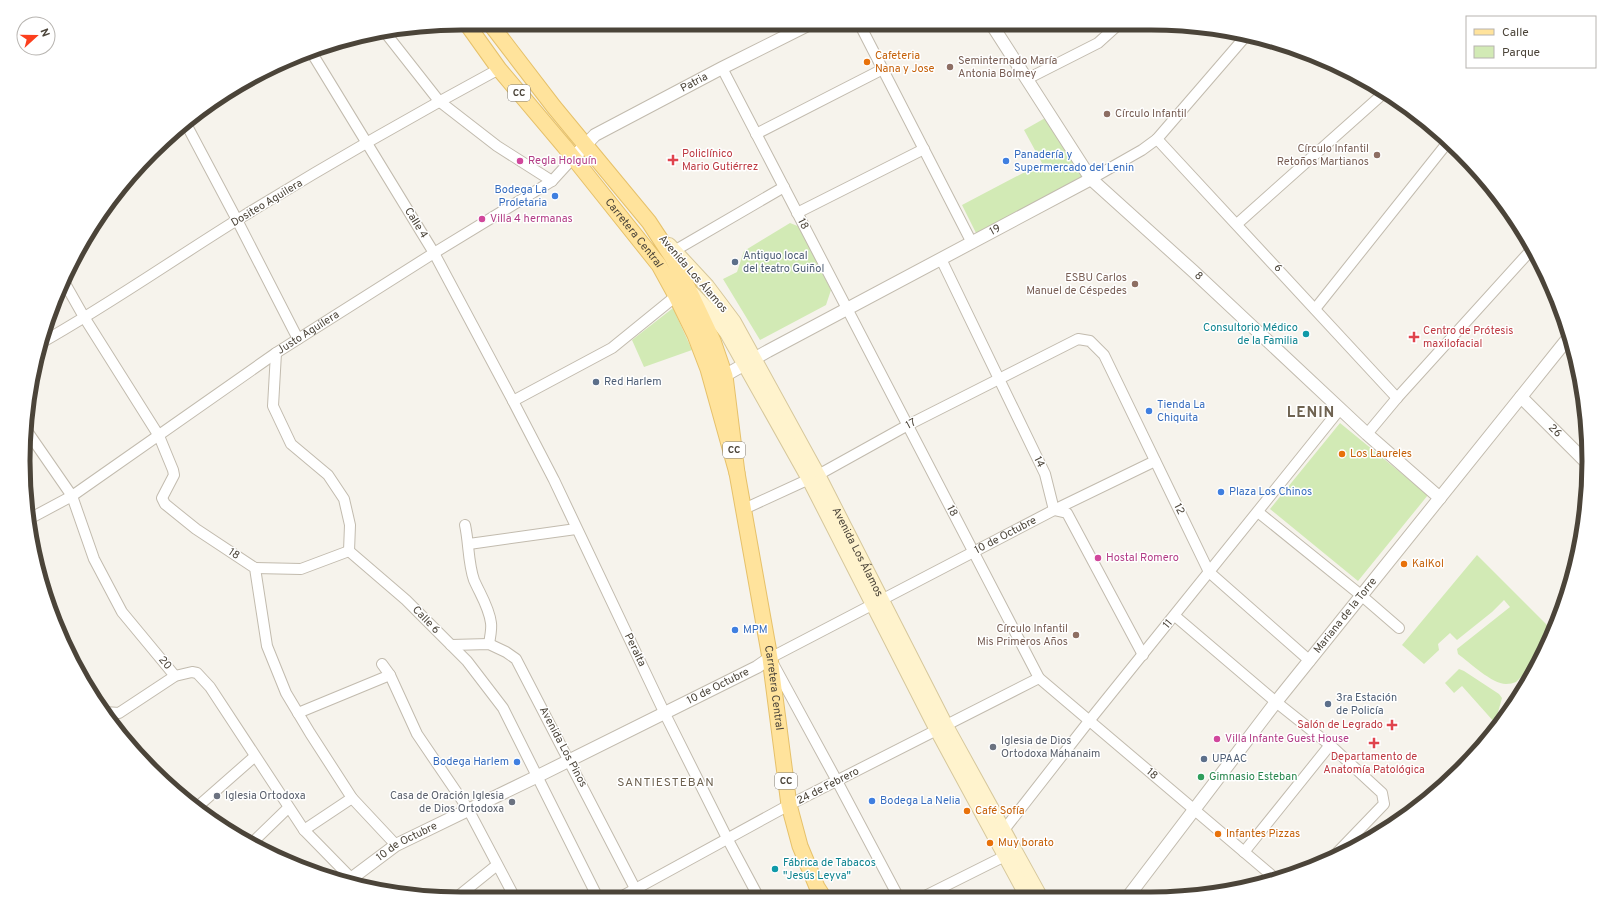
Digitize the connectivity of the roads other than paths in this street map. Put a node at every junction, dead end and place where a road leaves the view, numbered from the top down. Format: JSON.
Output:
{"nodes":[{"id":1,"x":472,"y":30,"type":"edge"},
{"id":2,"x":495,"y":30,"type":"edge"},
{"id":3,"x":798,"y":30,"type":"edge"},
{"id":4,"x":863,"y":30,"type":"edge"},
{"id":5,"x":995,"y":30,"type":"edge"},
{"id":6,"x":1112,"y":30,"type":"edge"},
{"id":7,"x":388,"y":36,"type":"edge"},
{"id":8,"x":1243,"y":40,"type":"edge"},
{"id":9,"x":314,"y":56,"type":"edge"},
{"id":10,"x":722,"y":68,"type":"junction"},
{"id":11,"x":499,"y":69,"type":"junction"},
{"id":12,"x":883,"y":69,"type":"junction"},
{"id":13,"x":1027,"y":80,"type":"junction"},
{"id":14,"x":1380,"y":96,"type":"edge"},
{"id":15,"x":439,"y":101,"type":"junction"},
{"id":16,"x":188,"y":128,"type":"edge"},
{"id":17,"x":756,"y":134,"type":"junction"},
{"id":18,"x":1157,"y":139,"type":"junction"},
{"id":19,"x":366,"y":143,"type":"junction"},
{"id":20,"x":585,"y":145,"type":"junction"},
{"id":21,"x":1444,"y":145,"type":"edge"},
{"id":22,"x":924,"y":149,"type":"junction"},
{"id":23,"x":573,"y":158,"type":"junction"},
{"id":24,"x":1091,"y":179,"type":"junction"},
{"id":25,"x":552,"y":181,"type":"junction"},
{"id":26,"x":784,"y":187,"type":"junction"},
{"id":27,"x":797,"y":213,"type":"junction"},
{"id":28,"x":237,"y":220,"type":"junction"},
{"id":29,"x":649,"y":222,"type":"junction"},
{"id":30,"x":1237,"y":224,"type":"junction"},
{"id":31,"x":972,"y":243,"type":"junction"},
{"id":32,"x":674,"y":251,"type":"junction"},
{"id":33,"x":434,"y":253,"type":"junction"},
{"id":34,"x":1528,"y":253,"type":"edge"},
{"id":35,"x":941,"y":259,"type":"junction"},
{"id":36,"x":67,"y":287,"type":"edge"},
{"id":37,"x":682,"y":292,"type":"junction"},
{"id":38,"x":1315,"y":308,"type":"junction"},
{"id":39,"x":847,"y":309,"type":"junction"},
{"id":40,"x":84,"y":318,"type":"junction"},
{"id":41,"x":48,"y":339,"type":"edge"},
{"id":42,"x":298,"y":339,"type":"junction"},
{"id":43,"x":1078,"y":339,"type":"joint"},
{"id":44,"x":1565,"y":342,"type":"edge"},
{"id":45,"x":276,"y":353,"type":"junction"},
{"id":46,"x":749,"y":362,"type":"junction"},
{"id":47,"x":719,"y":379,"type":"junction"},
{"id":48,"x":999,"y":379,"type":"junction"},
{"id":49,"x":1521,"y":397,"type":"junction"},
{"id":50,"x":1397,"y":398,"type":"junction"},
{"id":51,"x":513,"y":401,"type":"junction"},
{"id":52,"x":1340,"y":409,"type":"junction"},
{"id":53,"x":908,"y":425,"type":"junction"},
{"id":54,"x":1367,"y":434,"type":"junction"},
{"id":55,"x":31,"y":436,"type":"edge"},
{"id":56,"x":159,"y":436,"type":"junction"},
{"id":57,"x":1582,"y":458,"type":"edge"},
{"id":58,"x":1155,"y":461,"type":"junction"},
{"id":59,"x":813,"y":477,"type":"junction"},
{"id":60,"x":72,"y":496,"type":"junction"},
{"id":61,"x":1440,"y":498,"type":"junction"},
{"id":62,"x":744,"y":509,"type":"junction"},
{"id":63,"x":1054,"y":510,"type":"junction"},
{"id":64,"x":1258,"y":512,"type":"junction"},
{"id":65,"x":34,"y":516,"type":"edge"},
{"id":66,"x":465,"y":525,"type":"dead end"},
{"id":67,"x":576,"y":528,"type":"junction"},
{"id":68,"x":469,"y":544,"type":"junction"},
{"id":69,"x":349,"y":551,"type":"junction"},
{"id":70,"x":974,"y":552,"type":"junction"},
{"id":71,"x":255,"y":568,"type":"junction"},
{"id":72,"x":1209,"y":572,"type":"junction"},
{"id":73,"x":1362,"y":596,"type":"junction"},
{"id":74,"x":878,"y":602,"type":"junction"},
{"id":75,"x":1175,"y":616,"type":"junction"},
{"id":76,"x":1399,"y":628,"type":"dead end"},
{"id":77,"x":489,"y":644,"type":"junction"},
{"id":78,"x":451,"y":645,"type":"junction"},
{"id":79,"x":1143,"y":655,"type":"junction"},
{"id":80,"x":770,"y":658,"type":"junction"},
{"id":81,"x":1310,"y":661,"type":"junction"},
{"id":82,"x":382,"y":664,"type":"dead end"},
{"id":83,"x":390,"y":675,"type":"junction"},
{"id":84,"x":176,"y":676,"type":"junction"},
{"id":85,"x":1039,"y":678,"type":"junction"},
{"id":86,"x":1276,"y":702,"type":"junction"},
{"id":87,"x":112,"y":712,"type":"edge"},
{"id":88,"x":298,"y":713,"type":"junction"},
{"id":89,"x":665,"y":714,"type":"junction"},
{"id":90,"x":1089,"y":721,"type":"junction"},
{"id":91,"x":941,"y":728,"type":"junction"},
{"id":92,"x":1330,"y":745,"type":"junction"},
{"id":93,"x":254,"y":757,"type":"junction"},
{"id":94,"x":570,"y":760,"type":"junction"},
{"id":95,"x":538,"y":776,"type":"junction"},
{"id":96,"x":837,"y":781,"type":"junction"},
{"id":97,"x":352,"y":798,"type":"junction"},
{"id":98,"x":200,"y":804,"type":"edge"},
{"id":99,"x":789,"y":805,"type":"junction"},
{"id":100,"x":288,"y":808,"type":"junction"},
{"id":101,"x":468,"y":809,"type":"junction"},
{"id":102,"x":1194,"y":809,"type":"junction"},
{"id":103,"x":304,"y":830,"type":"junction"},
{"id":104,"x":1000,"y":836,"type":"junction"},
{"id":105,"x":727,"y":838,"type":"junction"},
{"id":106,"x":255,"y":840,"type":"edge"},
{"id":107,"x":396,"y":845,"type":"junction"},
{"id":108,"x":1341,"y":848,"type":"edge"},
{"id":109,"x":1244,"y":852,"type":"junction"},
{"id":110,"x":1010,"y":854,"type":"junction"},
{"id":111,"x":497,"y":865,"type":"junction"},
{"id":112,"x":1271,"y":875,"type":"edge"},
{"id":113,"x":347,"y":876,"type":"edge"},
{"id":114,"x":353,"y":878,"type":"edge"},
{"id":115,"x":463,"y":892,"type":"edge"},
{"id":116,"x":512,"y":892,"type":"edge"},
{"id":117,"x":595,"y":892,"type":"edge"},
{"id":118,"x":637,"y":892,"type":"edge"},
{"id":119,"x":640,"y":892,"type":"edge"},
{"id":120,"x":756,"y":892,"type":"edge"},
{"id":121,"x":820,"y":892,"type":"edge"},
{"id":122,"x":896,"y":892,"type":"edge"},
{"id":123,"x":932,"y":892,"type":"edge"},
{"id":124,"x":1026,"y":892,"type":"edge"},
{"id":125,"x":1037,"y":892,"type":"edge"},
{"id":126,"x":1132,"y":892,"type":"edge"}],
"edges":[{"from":1,"to":11,"type":"main road","name":"Carretera Central","number":"CC"},
{"from":2,"to":20,"type":"main road","name":"Carretera Central","number":"CC"},
{"from":3,"to":10,"type":"street","name":"Patria"},
{"from":4,"to":12,"type":"street"},
{"from":5,"to":13,"type":"street","name":"8"},
{"from":6,"to":13,"type":"street"},
{"from":7,"to":15,"type":"street"},
{"from":8,"to":18,"type":"street","name":"19"},
{"from":9,"to":19,"type":"street","name":"Calle 4"},
{"from":10,"to":17,"type":"street","name":"18"},
{"from":10,"to":20,"type":"street","name":"Patria"},
{"from":11,"to":15,"type":"street","name":"Dositeo Aguilera"},
{"from":11,"to":23,"type":"main road","name":"Carretera Central","number":"CC"},
{"from":12,"to":17,"type":"street"},
{"from":12,"to":22,"type":"street"},
{"from":13,"to":24,"type":"street","name":"8"},
{"from":14,"to":30,"type":"street"},
{"from":15,"to":19,"type":"street","name":"Dositeo Aguilera"},
{"from":15,"to":25,"type":"street"},
{"from":16,"to":28,"type":"street"},
{"from":17,"to":26,"type":"street","name":"18"},
{"from":18,"to":24,"type":"street","name":"19"},
{"from":18,"to":30,"type":"street","name":"6"},
{"from":19,"to":28,"type":"street","name":"Dositeo Aguilera"},
{"from":19,"to":33,"type":"street","name":"Calle 4"},
{"from":20,"to":23,"type":"street","name":"Justo Aguilera"},
{"from":20,"to":29,"type":"main road","name":"Carretera Central","number":"CC"},
{"from":21,"to":38,"type":"street"},
{"from":22,"to":27,"type":"street"},
{"from":22,"to":31,"type":"street"},
{"from":23,"to":25,"type":"street","name":"Justo Aguilera"},
{"from":23,"to":37,"type":"main road","name":"Carretera Central","number":"CC"},
{"from":24,"to":31,"type":"street","name":"19"},
{"from":24,"to":52,"type":"street","name":"8"},
{"from":25,"to":33,"type":"street","name":"Justo Aguilera"},
{"from":26,"to":27,"type":"street","name":"18"},
{"from":26,"to":32,"type":"street"},
{"from":27,"to":39,"type":"street","name":"18"},
{"from":28,"to":40,"type":"street","name":"Dositeo Aguilera"},
{"from":28,"to":42,"type":"street"},
{"from":29,"to":32,"type":"main road","name":"Avenida Los Álamos"},
{"from":29,"to":37,"type":"main road","name":"Carretera Central","number":"CC"},
{"from":30,"to":38,"type":"street","name":"6"},
{"from":31,"to":35,"type":"street","name":"19"},
{"from":32,"to":46,"type":"main road","name":"Avenida Los Álamos"},
{"from":33,"to":42,"type":"street","name":"Justo Aguilera"},
{"from":33,"to":51,"type":"street","name":"Calle 4"},
{"from":34,"to":50,"type":"street"},
{"from":35,"to":39,"type":"street","name":"19"},
{"from":35,"to":48,"type":"street","name":"14"},
{"from":36,"to":40,"type":"street","name":"18"},
{"from":37,"to":46,"type":"main road","name":"Avenida Los Álamos"},
{"from":37,"to":47,"type":"main road","name":"Carretera Central","number":"CC"},
{"from":37,"to":51,"type":"street"},
{"from":38,"to":50,"type":"street","name":"6"},
{"from":39,"to":46,"type":"street","name":"19"},
{"from":39,"to":53,"type":"street","name":"18"},
{"from":40,"to":41,"type":"street","name":"Dositeo Aguilera"},
{"from":40,"to":56,"type":"street","name":"18"},
{"from":42,"to":45,"type":"street","name":"Justo Aguilera"},
{"from":43,"to":48,"type":"street","name":"17"},
{"from":43,"to":58,"type":"street","name":"12"},
{"from":44,"to":49,"type":"street","name":"Mariana de la Torre"},
{"from":45,"to":56,"type":"street","name":"Justo Aguilera"},
{"from":45,"to":69,"type":"street"},
{"from":46,"to":47,"type":"street","name":"19"},
{"from":46,"to":59,"type":"main road","name":"Avenida Los Álamos"},
{"from":47,"to":62,"type":"main road","name":"Carretera Central","number":"CC"},
{"from":48,"to":53,"type":"street","name":"17"},
{"from":48,"to":63,"type":"street","name":"14"},
{"from":49,"to":57,"type":"street","name":"26"},
{"from":49,"to":61,"type":"street","name":"Mariana de la Torre"},
{"from":50,"to":54,"type":"street"},
{"from":51,"to":67,"type":"street","name":"Peralta"},
{"from":52,"to":54,"type":"street","name":"8"},
{"from":52,"to":64,"type":"street","name":"11"},
{"from":53,"to":59,"type":"street","name":"17"},
{"from":53,"to":70,"type":"street","name":"18"},
{"from":54,"to":61,"type":"street","name":"8"},
{"from":55,"to":60,"type":"street","name":"20"},
{"from":56,"to":60,"type":"street","name":"Justo Aguilera"},
{"from":56,"to":71,"type":"street","name":"18"},
{"from":58,"to":63,"type":"street","name":"10 de Octubre"},
{"from":58,"to":72,"type":"street","name":"12"},
{"from":59,"to":62,"type":"street","name":"17"},
{"from":59,"to":74,"type":"main road","name":"Avenida Los Álamos"},
{"from":60,"to":65,"type":"street","name":"Justo Aguilera"},
{"from":60,"to":84,"type":"street","name":"20"},
{"from":61,"to":73,"type":"street","name":"Mariana de la Torre"},
{"from":62,"to":80,"type":"main road","name":"Carretera Central","number":"CC"},
{"from":63,"to":70,"type":"street","name":"10 de Octubre"},
{"from":63,"to":79,"type":"street"},
{"from":64,"to":72,"type":"street","name":"11"},
{"from":64,"to":73,"type":"street"},
{"from":66,"to":68,"type":"street"},
{"from":67,"to":68,"type":"street"},
{"from":67,"to":89,"type":"street","name":"Peralta"},
{"from":68,"to":77,"type":"street"},
{"from":69,"to":71,"type":"street"},
{"from":69,"to":78,"type":"street","name":"Calle 6"},
{"from":70,"to":74,"type":"street","name":"10 de Octubre"},
{"from":70,"to":85,"type":"street","name":"18"},
{"from":71,"to":88,"type":"street"},
{"from":72,"to":75,"type":"street","name":"11"},
{"from":72,"to":81,"type":"street","name":"12"},
{"from":73,"to":76,"type":"street"},
{"from":73,"to":81,"type":"street","name":"Mariana de la Torre"},
{"from":74,"to":80,"type":"street","name":"10 de Octubre"},
{"from":74,"to":91,"type":"main road","name":"Avenida Los Álamos"},
{"from":75,"to":79,"type":"street","name":"11"},
{"from":75,"to":86,"type":"street"},
{"from":77,"to":78,"type":"street","name":"Avenida Los Pinos"},
{"from":77,"to":94,"type":"street","name":"Avenida Los Pinos"},
{"from":78,"to":95,"type":"street","name":"Calle 6"},
{"from":79,"to":90,"type":"street","name":"11"},
{"from":80,"to":89,"type":"street","name":"10 de Octubre"},
{"from":80,"to":96,"type":"street"},
{"from":80,"to":99,"type":"main road","name":"Carretera Central","number":"CC"},
{"from":81,"to":86,"type":"street","name":"Mariana de la Torre"},
{"from":82,"to":83,"type":"street"},
{"from":83,"to":88,"type":"street"},
{"from":83,"to":101,"type":"street"},
{"from":84,"to":87,"type":"street"},
{"from":84,"to":93,"type":"street","name":"20"},
{"from":85,"to":90,"type":"street","name":"18"},
{"from":85,"to":91,"type":"street","name":"24 de Febrero"},
{"from":86,"to":92,"type":"street"},
{"from":86,"to":102,"type":"street","name":"Mariana de la Torre"},
{"from":88,"to":97,"type":"street"},
{"from":89,"to":94,"type":"street","name":"10 de Octubre"},
{"from":89,"to":105,"type":"street","name":"Peralta"},
{"from":90,"to":102,"type":"street","name":"18"},
{"from":90,"to":104,"type":"street","name":"11"},
{"from":91,"to":96,"type":"street","name":"24 de Febrero"},
{"from":91,"to":104,"type":"main road","name":"Avenida Los Álamos"},
{"from":92,"to":108,"type":"street"},
{"from":92,"to":109,"type":"street"},
{"from":93,"to":98,"type":"street"},
{"from":93,"to":100,"type":"street","name":"20"},
{"from":94,"to":95,"type":"street","name":"10 de Octubre"},
{"from":94,"to":118,"type":"street","name":"Avenida Los Pinos"},
{"from":95,"to":101,"type":"street","name":"10 de Octubre"},
{"from":95,"to":117,"type":"street","name":"Calle 6"},
{"from":96,"to":99,"type":"street","name":"24 de Febrero"},
{"from":96,"to":122,"type":"street"},
{"from":97,"to":103,"type":"street"},
{"from":97,"to":107,"type":"street"},
{"from":99,"to":105,"type":"street","name":"24 de Febrero"},
{"from":99,"to":121,"type":"main road","name":"Carretera Central","number":"CC"},
{"from":100,"to":103,"type":"street","name":"20"},
{"from":100,"to":106,"type":"street"},
{"from":101,"to":107,"type":"street","name":"10 de Octubre"},
{"from":101,"to":111,"type":"street"},
{"from":102,"to":109,"type":"street","name":"18"},
{"from":102,"to":126,"type":"street","name":"Mariana de la Torre"},
{"from":103,"to":113,"type":"street","name":"20"},
{"from":104,"to":110,"type":"main road","name":"Avenida Los Álamos"},
{"from":105,"to":119,"type":"street","name":"24 de Febrero"},
{"from":105,"to":120,"type":"street","name":"Peralta"},
{"from":107,"to":114,"type":"street","name":"10 de Octubre"},
{"from":109,"to":112,"type":"street","name":"18"},
{"from":110,"to":123,"type":"street"},
{"from":110,"to":124,"type":"main road","name":"Avenida Los Álamos"},
{"from":110,"to":125,"type":"main road","name":"Avenida Los Álamos"},
{"from":111,"to":115,"type":"street"},
{"from":111,"to":116,"type":"street"}]}
